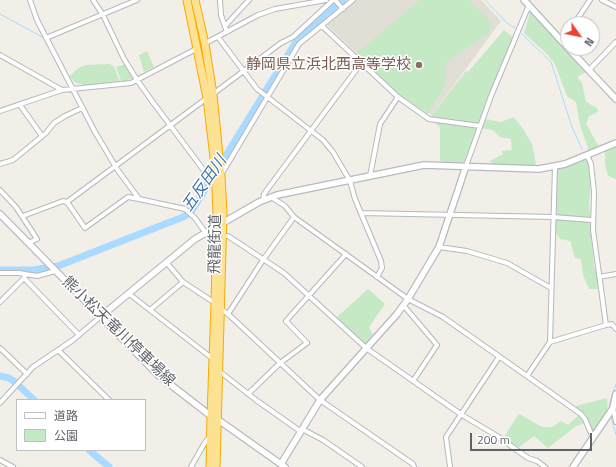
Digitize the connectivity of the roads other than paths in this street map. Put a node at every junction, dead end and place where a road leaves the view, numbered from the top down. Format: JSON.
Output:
{"nodes":[{"id":1,"x":30,"y":0,"type":"edge"},
{"id":2,"x":93,"y":0,"type":"edge"},
{"id":3,"x":137,"y":0,"type":"edge"},
{"id":4,"x":187,"y":0,"type":"edge"},
{"id":5,"x":194,"y":0,"type":"edge"},
{"id":6,"x":220,"y":0,"type":"edge"},
{"id":7,"x":249,"y":0,"type":"edge"},
{"id":8,"x":326,"y":0,"type":"edge"},
{"id":9,"x":335,"y":0,"type":"edge"},
{"id":10,"x":353,"y":0,"type":"edge"},
{"id":11,"x":524,"y":0,"type":"edge"},
{"id":12,"x":590,"y":0,"type":"edge"},
{"id":13,"x":602,"y":0,"type":"edge"},
{"id":14,"x":529,"y":5,"type":"junction"},
{"id":15,"x":616,"y":7,"type":"edge"},
{"id":16,"x":341,"y":8,"type":"junction"},
{"id":17,"x":103,"y":15,"type":"junction"},
{"id":18,"x":579,"y":16,"type":"edge"},
{"id":19,"x":225,"y":26,"type":"junction"},
{"id":20,"x":322,"y":26,"type":"junction"},
{"id":21,"x":227,"y":32,"type":"junction"},
{"id":22,"x":218,"y":37,"type":"junction"},
{"id":23,"x":46,"y":38,"type":"junction"},
{"id":24,"x":560,"y":40,"type":"edge"},
{"id":25,"x":616,"y":42,"type":"edge"},
{"id":26,"x":205,"y":44,"type":"junction"},
{"id":27,"x":198,"y":48,"type":"junction"},
{"id":28,"x":0,"y":55,"type":"edge"},
{"id":29,"x":576,"y":56,"type":"edge"},
{"id":30,"x":362,"y":62,"type":"junction"},
{"id":31,"x":243,"y":70,"type":"junction"},
{"id":32,"x":589,"y":70,"type":"junction"},
{"id":33,"x":137,"y":80,"type":"junction"},
{"id":34,"x":72,"y":88,"type":"junction"},
{"id":35,"x":62,"y":90,"type":"junction"},
{"id":36,"x":210,"y":96,"type":"junction"},
{"id":37,"x":267,"y":96,"type":"junction"},
{"id":38,"x":398,"y":96,"type":"junction"},
{"id":39,"x":616,"y":99,"type":"edge"},
{"id":40,"x":20,"y":105,"type":"junction"},
{"id":41,"x":82,"y":108,"type":"junction"},
{"id":42,"x":0,"y":111,"type":"edge"},
{"id":43,"x":170,"y":125,"type":"junction"},
{"id":44,"x":480,"y":126,"type":"junction"},
{"id":45,"x":310,"y":132,"type":"junction"},
{"id":46,"x":42,"y":136,"type":"junction"},
{"id":47,"x":616,"y":143,"type":"edge"},
{"id":48,"x":588,"y":154,"type":"junction"},
{"id":49,"x":0,"y":164,"type":"edge"},
{"id":50,"x":115,"y":166,"type":"junction"},
{"id":51,"x":215,"y":166,"type":"junction"},
{"id":52,"x":466,"y":166,"type":"junction"},
{"id":53,"x":555,"y":166,"type":"junction"},
{"id":54,"x":221,"y":174,"type":"junction"},
{"id":55,"x":370,"y":176,"type":"junction"},
{"id":56,"x":350,"y":180,"type":"junction"},
{"id":57,"x":0,"y":190,"type":"edge"},
{"id":58,"x":271,"y":197,"type":"junction"},
{"id":59,"x":139,"y":199,"type":"junction"},
{"id":60,"x":263,"y":201,"type":"junction"},
{"id":61,"x":67,"y":202,"type":"junction"},
{"id":62,"x":361,"y":213,"type":"junction"},
{"id":63,"x":0,"y":214,"type":"edge"},
{"id":64,"x":450,"y":215,"type":"junction"},
{"id":65,"x":23,"y":216,"type":"junction"},
{"id":66,"x":294,"y":217,"type":"junction"},
{"id":67,"x":553,"y":217,"type":"junction"},
{"id":68,"x":592,"y":220,"type":"junction"},
{"id":69,"x":220,"y":225,"type":"junction"},
{"id":70,"x":205,"y":232,"type":"junction"},
{"id":71,"x":223,"y":236,"type":"junction"},
{"id":72,"x":28,"y":243,"type":"junction"},
{"id":73,"x":438,"y":248,"type":"junction"},
{"id":74,"x":346,"y":254,"type":"junction"},
{"id":75,"x":263,"y":260,"type":"junction"},
{"id":76,"x":166,"y":262,"type":"junction"},
{"id":77,"x":54,"y":270,"type":"junction"},
{"id":78,"x":0,"y":274,"type":"edge"},
{"id":79,"x":616,"y":274,"type":"edge"},
{"id":80,"x":24,"y":276,"type":"junction"},
{"id":81,"x":378,"y":277,"type":"junction"},
{"id":82,"x":599,"y":278,"type":"junction"},
{"id":83,"x":183,"y":282,"type":"junction"},
{"id":84,"x":551,"y":288,"type":"junction"},
{"id":85,"x":128,"y":293,"type":"junction"},
{"id":86,"x":308,"y":296,"type":"junction"},
{"id":87,"x":408,"y":299,"type":"junction"},
{"id":88,"x":0,"y":302,"type":"edge"},
{"id":89,"x":218,"y":306,"type":"junction"},
{"id":90,"x":404,"y":306,"type":"junction"},
{"id":91,"x":150,"y":310,"type":"junction"},
{"id":92,"x":228,"y":314,"type":"junction"},
{"id":93,"x":100,"y":317,"type":"junction"},
{"id":94,"x":606,"y":325,"type":"junction"},
{"id":95,"x":616,"y":329,"type":"edge"},
{"id":96,"x":79,"y":335,"type":"junction"},
{"id":97,"x":550,"y":342,"type":"junction"},
{"id":98,"x":0,"y":348,"type":"edge"},
{"id":99,"x":366,"y":348,"type":"junction"},
{"id":100,"x":58,"y":350,"type":"junction"},
{"id":101,"x":499,"y":357,"type":"junction"},
{"id":102,"x":214,"y":360,"type":"junction"},
{"id":103,"x":280,"y":363,"type":"junction"},
{"id":104,"x":219,"y":371,"type":"junction"},
{"id":105,"x":27,"y":374,"type":"junction"},
{"id":106,"x":527,"y":376,"type":"junction"},
{"id":107,"x":413,"y":381,"type":"junction"},
{"id":108,"x":249,"y":393,"type":"junction"},
{"id":109,"x":616,"y":394,"type":"edge"},
{"id":110,"x":107,"y":399,"type":"edge"},
{"id":111,"x":320,"y":400,"type":"junction"},
{"id":112,"x":0,"y":403,"type":"edge"},
{"id":113,"x":613,"y":408,"type":"junction"},
{"id":114,"x":462,"y":415,"type":"junction"},
{"id":115,"x":214,"y":418,"type":"junction"},
{"id":116,"x":616,"y":422,"type":"edge"},
{"id":117,"x":301,"y":430,"type":"junction"},
{"id":118,"x":210,"y":436,"type":"junction"},
{"id":119,"x":593,"y":438,"type":"junction"},
{"id":120,"x":0,"y":460,"type":"edge"},
{"id":121,"x":281,"y":466,"type":"edge"},
{"id":122,"x":14,"y":467,"type":"edge"},
{"id":123,"x":190,"y":467,"type":"edge"},
{"id":124,"x":210,"y":467,"type":"edge"},
{"id":125,"x":216,"y":467,"type":"edge"},
{"id":126,"x":362,"y":467,"type":"edge"},
{"id":127,"x":414,"y":467,"type":"edge"},
{"id":128,"x":450,"y":467,"type":"edge"},
{"id":129,"x":545,"y":467,"type":"edge"},
{"id":130,"x":573,"y":467,"type":"edge"}],
"edges":[{"from":1,"to":23,"type":"street"},
{"from":2,"to":17,"type":"street"},
{"from":3,"to":17,"type":"street"},
{"from":4,"to":27,"type":"highway","name":"飛龍街道"},
{"from":5,"to":26,"type":"highway","name":"飛龍街道"},
{"from":6,"to":19,"type":"street"},
{"from":7,"to":19,"type":"street"},
{"from":8,"to":21,"type":"street"},
{"from":9,"to":16,"type":"street"},
{"from":9,"to":31,"type":"street"},
{"from":10,"to":16,"type":"street"},
{"from":11,"to":14,"type":"street"},
{"from":12,"to":18,"type":"street"},
{"from":13,"to":15,"type":"street"},
{"from":14,"to":24,"type":"street"},
{"from":14,"to":44,"type":"street"},
{"from":16,"to":20,"type":"street"},
{"from":17,"to":23,"type":"street"},
{"from":17,"to":33,"type":"street"},
{"from":19,"to":21,"type":"street"},
{"from":20,"to":30,"type":"street"},
{"from":20,"to":37,"type":"street"},
{"from":21,"to":22,"type":"street"},
{"from":22,"to":26,"type":"street"},
{"from":22,"to":31,"type":"street"},
{"from":23,"to":34,"type":"street"},
{"from":25,"to":32,"type":"street"},
{"from":26,"to":27,"type":"street"},
{"from":26,"to":36,"type":"highway","name":"飛龍街道"},
{"from":27,"to":33,"type":"street"},
{"from":27,"to":36,"type":"highway","name":"飛龍街道"},
{"from":28,"to":35,"type":"street"},
{"from":29,"to":32,"type":"street"},
{"from":30,"to":38,"type":"street"},
{"from":30,"to":45,"type":"street"},
{"from":31,"to":36,"type":"street"},
{"from":31,"to":37,"type":"street"},
{"from":32,"to":39,"type":"street"},
{"from":33,"to":34,"type":"street"},
{"from":33,"to":43,"type":"street"},
{"from":34,"to":35,"type":"street"},
{"from":34,"to":41,"type":"street"},
{"from":35,"to":40,"type":"street"},
{"from":36,"to":43,"type":"street"},
{"from":36,"to":51,"type":"highway","name":"飛龍街道"},
{"from":36,"to":54,"type":"highway","name":"飛龍街道"},
{"from":37,"to":45,"type":"street"},
{"from":37,"to":54,"type":"street"},
{"from":38,"to":44,"type":"street"},
{"from":38,"to":55,"type":"street"},
{"from":40,"to":42,"type":"street"},
{"from":40,"to":46,"type":"street"},
{"from":41,"to":46,"type":"street"},
{"from":41,"to":50,"type":"street"},
{"from":43,"to":50,"type":"street"},
{"from":43,"to":51,"type":"street"},
{"from":44,"to":52,"type":"street"},
{"from":45,"to":56,"type":"street"},
{"from":45,"to":60,"type":"street"},
{"from":46,"to":49,"type":"street"},
{"from":47,"to":48,"type":"street"},
{"from":48,"to":53,"type":"street"},
{"from":48,"to":68,"type":"street"},
{"from":50,"to":59,"type":"street"},
{"from":50,"to":61,"type":"street"},
{"from":51,"to":69,"type":"highway","name":"飛龍街道"},
{"from":52,"to":53,"type":"street"},
{"from":52,"to":55,"type":"street"},
{"from":52,"to":64,"type":"street"},
{"from":53,"to":67,"type":"street"},
{"from":54,"to":69,"type":"highway","name":"飛龍街道"},
{"from":55,"to":56,"type":"street"},
{"from":56,"to":58,"type":"street"},
{"from":56,"to":62,"type":"street"},
{"from":57,"to":65,"type":"street"},
{"from":58,"to":60,"type":"street"},
{"from":58,"to":66,"type":"street"},
{"from":59,"to":61,"type":"street"},
{"from":59,"to":70,"type":"street"},
{"from":60,"to":69,"type":"street"},
{"from":61,"to":65,"type":"street"},
{"from":62,"to":64,"type":"street"},
{"from":62,"to":81,"type":"street"},
{"from":63,"to":72,"type":"street","name":"熊小松天竜川停車場線"},
{"from":64,"to":67,"type":"street"},
{"from":64,"to":73,"type":"street"},
{"from":65,"to":72,"type":"street"},
{"from":66,"to":74,"type":"street"},
{"from":66,"to":75,"type":"street"},
{"from":67,"to":68,"type":"street"},
{"from":67,"to":84,"type":"street"},
{"from":68,"to":82,"type":"street"},
{"from":69,"to":70,"type":"street"},
{"from":69,"to":71,"type":"highway","name":"飛龍街道"},
{"from":69,"to":89,"type":"highway","name":"飛龍街道"},
{"from":70,"to":76,"type":"street"},
{"from":71,"to":75,"type":"street"},
{"from":71,"to":89,"type":"highway","name":"飛龍街道"},
{"from":72,"to":77,"type":"street","name":"熊小松天竜川停車場線"},
{"from":73,"to":84,"type":"street"},
{"from":73,"to":87,"type":"street"},
{"from":74,"to":81,"type":"street"},
{"from":74,"to":86,"type":"street"},
{"from":75,"to":86,"type":"street"},
{"from":75,"to":92,"type":"street"},
{"from":76,"to":83,"type":"street"},
{"from":76,"to":85,"type":"street"},
{"from":77,"to":80,"type":"street"},
{"from":77,"to":93,"type":"street","name":"熊小松天竜川停車場線"},
{"from":78,"to":80,"type":"street"},
{"from":79,"to":82,"type":"street"},
{"from":80,"to":88,"type":"street"},
{"from":80,"to":96,"type":"street"},
{"from":81,"to":87,"type":"street"},
{"from":82,"to":94,"type":"street"},
{"from":83,"to":89,"type":"street"},
{"from":83,"to":91,"type":"street"},
{"from":84,"to":97,"type":"street"},
{"from":85,"to":91,"type":"street"},
{"from":85,"to":93,"type":"street"},
{"from":86,"to":99,"type":"street"},
{"from":86,"to":103,"type":"street"},
{"from":87,"to":90,"type":"street"},
{"from":87,"to":101,"type":"street"},
{"from":89,"to":92,"type":"street"},
{"from":89,"to":102,"type":"highway","name":"飛龍街道"},
{"from":89,"to":104,"type":"highway","name":"飛龍街道"},
{"from":90,"to":99,"type":"street"},
{"from":90,"to":107,"type":"street"},
{"from":91,"to":102,"type":"street"},
{"from":92,"to":103,"type":"street"},
{"from":93,"to":96,"type":"street"},
{"from":93,"to":115,"type":"street","name":"熊小松天竜川停車場線"},
{"from":94,"to":95,"type":"street"},
{"from":94,"to":97,"type":"street"},
{"from":96,"to":100,"type":"street"},
{"from":97,"to":106,"type":"street"},
{"from":98,"to":105,"type":"street"},
{"from":99,"to":107,"type":"street"},
{"from":99,"to":111,"type":"street"},
{"from":100,"to":105,"type":"street"},
{"from":100,"to":110,"type":"street"},
{"from":101,"to":106,"type":"street"},
{"from":101,"to":114,"type":"street"},
{"from":102,"to":115,"type":"highway","name":"飛龍街道"},
{"from":103,"to":108,"type":"street"},
{"from":103,"to":111,"type":"street"},
{"from":104,"to":108,"type":"street"},
{"from":104,"to":115,"type":"highway","name":"飛龍街道"},
{"from":105,"to":112,"type":"street"},
{"from":106,"to":119,"type":"street"},
{"from":107,"to":114,"type":"street"},
{"from":108,"to":117,"type":"street"},
{"from":109,"to":113,"type":"street"},
{"from":111,"to":117,"type":"street"},
{"from":111,"to":127,"type":"street"},
{"from":113,"to":116,"type":"street"},
{"from":113,"to":119,"type":"street"},
{"from":114,"to":128,"type":"street"},
{"from":114,"to":129,"type":"street"},
{"from":115,"to":118,"type":"highway","name":"飛龍街道"},
{"from":115,"to":121,"type":"street","name":"熊小松天竜川停車場線"},
{"from":115,"to":125,"type":"highway","name":"飛龍街道"},
{"from":117,"to":121,"type":"street"},
{"from":117,"to":126,"type":"street"},
{"from":118,"to":123,"type":"street"},
{"from":118,"to":124,"type":"highway","name":"飛龍街道"},
{"from":119,"to":130,"type":"street"},
{"from":120,"to":122,"type":"street"}]}
